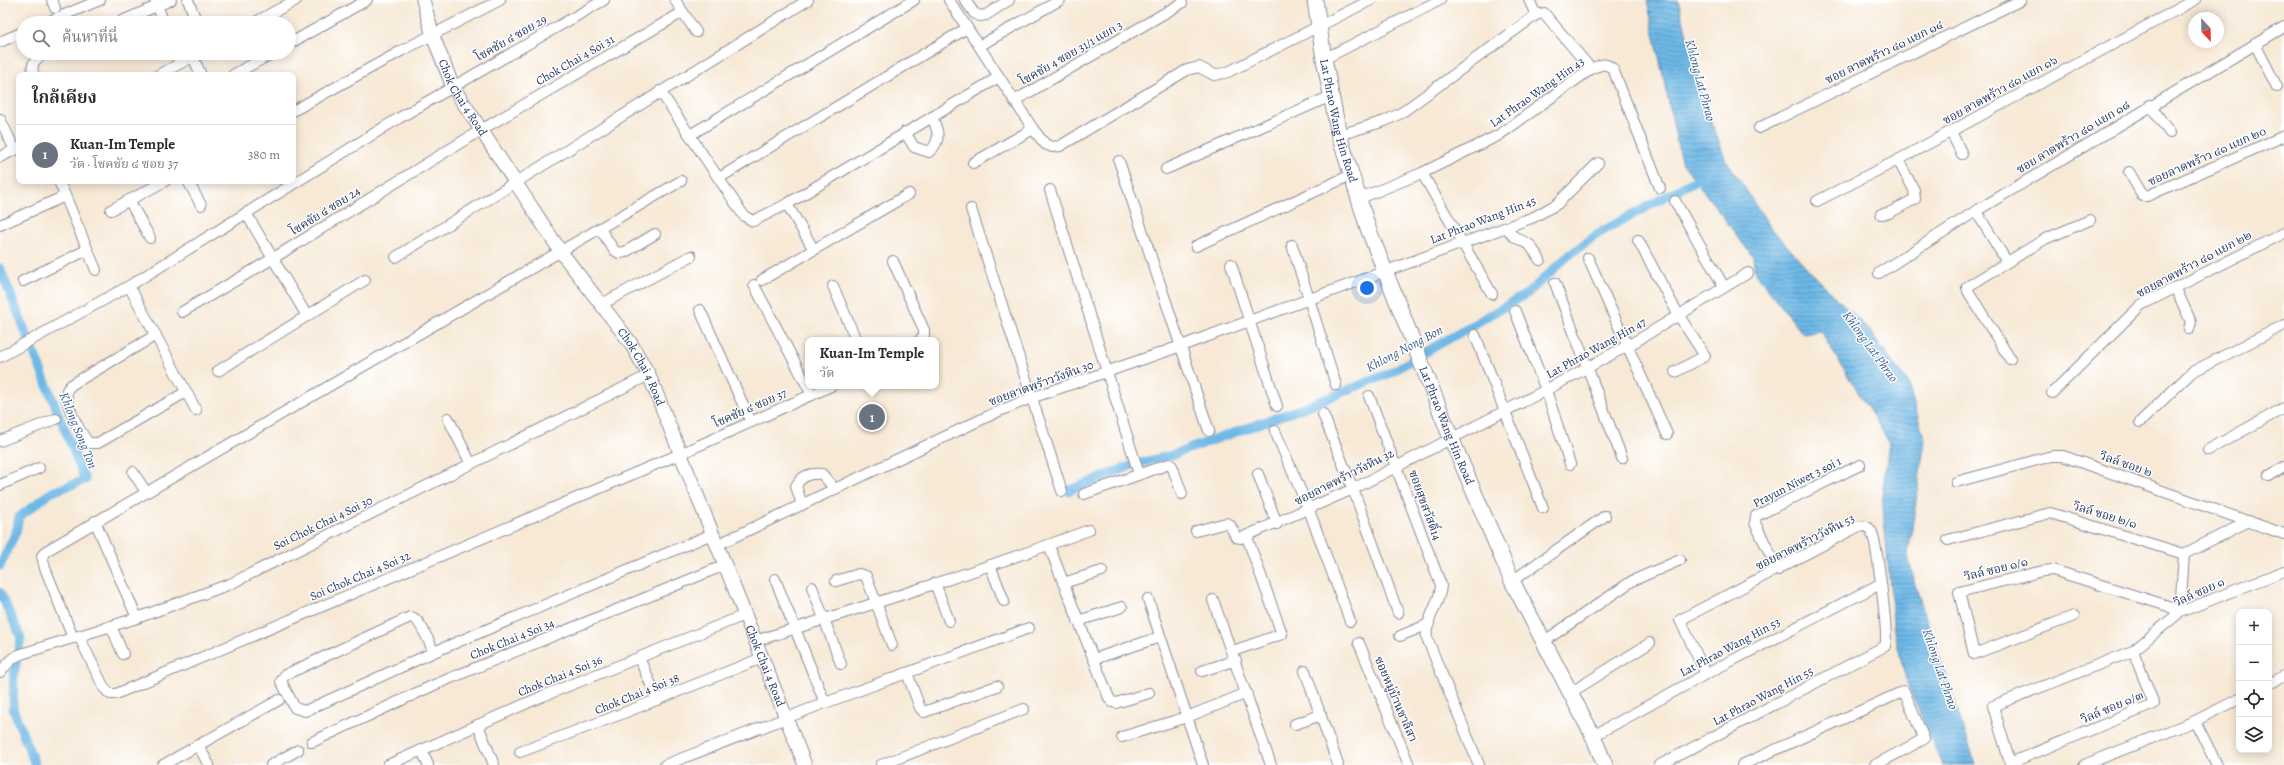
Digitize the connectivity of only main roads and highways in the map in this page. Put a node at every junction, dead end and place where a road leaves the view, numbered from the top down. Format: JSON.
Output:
{"nodes":[{"id":1,"x":1315,"y":0,"type":"edge"},
{"id":2,"x":1605,"y":765,"type":"edge"}],
"edges":[{"from":1,"to":2,"type":"main road","name":"Lat Phrao Wang Hin Road"}]}
